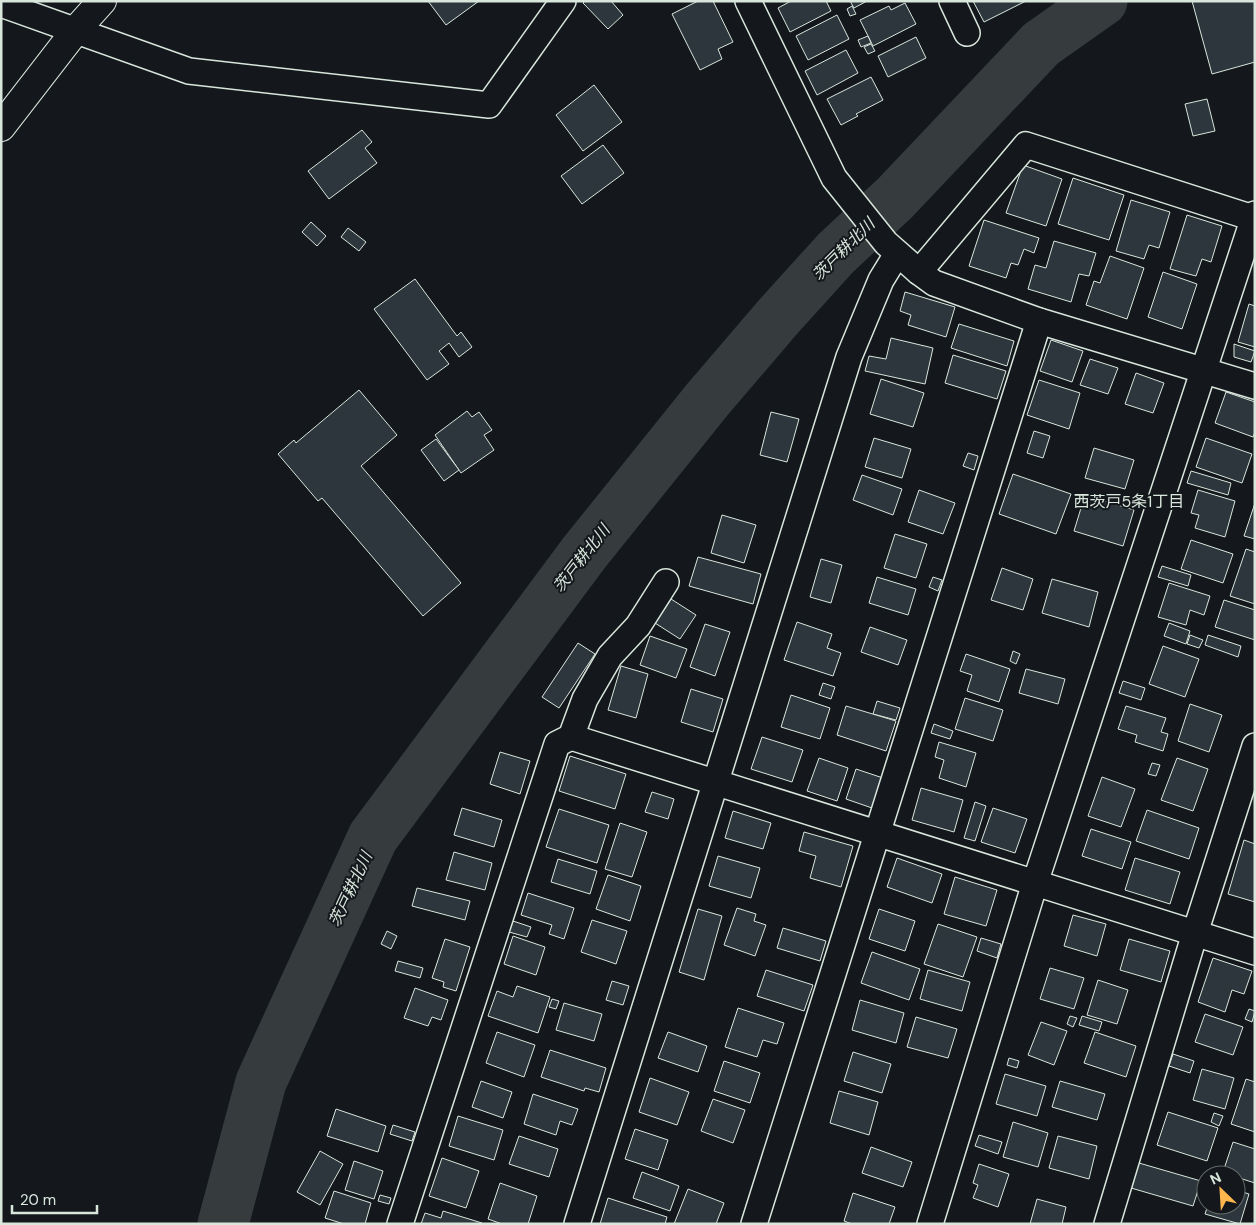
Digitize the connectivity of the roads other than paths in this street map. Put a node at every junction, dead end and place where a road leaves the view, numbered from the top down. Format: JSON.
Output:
{"nodes":[{"id":1,"x":102,"y":1,"type":"edge"},
{"id":2,"x":563,"y":1,"type":"edge"},
{"id":3,"x":748,"y":1,"type":"edge"},
{"id":4,"x":952,"y":1,"type":"edge"},
{"id":5,"x":1,"y":4,"type":"edge"},
{"id":6,"x":76,"y":30,"type":"junction"},
{"id":7,"x":967,"y":33,"type":"dead end"},
{"id":8,"x":1,"y":127,"type":"edge"},
{"id":9,"x":1254,"y":216,"type":"edge"},
{"id":10,"x":892,"y":249,"type":"junction"},
{"id":11,"x":919,"y":272,"type":"junction"},
{"id":12,"x":1039,"y":320,"type":"junction"},
{"id":13,"x":1203,"y":370,"type":"junction"},
{"id":14,"x":1255,"y":386,"type":"edge"},
{"id":15,"x":666,"y":582,"type":"dead end"},
{"id":16,"x":571,"y":737,"type":"junction"},
{"id":17,"x":1255,"y":746,"type":"edge"},
{"id":18,"x":716,"y":784,"type":"junction"},
{"id":19,"x":878,"y":834,"type":"junction"},
{"id":20,"x":1035,"y":883,"type":"junction"},
{"id":21,"x":1195,"y":933,"type":"junction"},
{"id":22,"x":1255,"y":952,"type":"edge"},
{"id":23,"x":400,"y":1224,"type":"edge"},
{"id":24,"x":576,"y":1224,"type":"edge"},
{"id":25,"x":754,"y":1224,"type":"edge"},
{"id":26,"x":930,"y":1224,"type":"edge"},
{"id":27,"x":1107,"y":1224,"type":"edge"}],
"edges":[{"from":1,"to":6,"type":"main road"},
{"from":2,"to":6,"type":"street"},
{"from":3,"to":10,"type":"street"},
{"from":4,"to":7,"type":"street"},
{"from":5,"to":6,"type":"street"},
{"from":6,"to":8,"type":"main road"},
{"from":9,"to":11,"type":"street"},
{"from":9,"to":13,"type":"street"},
{"from":10,"to":11,"type":"street"},
{"from":10,"to":18,"type":"street"},
{"from":11,"to":12,"type":"street"},
{"from":12,"to":13,"type":"street"},
{"from":12,"to":19,"type":"street"},
{"from":13,"to":14,"type":"street"},
{"from":13,"to":20,"type":"street"},
{"from":15,"to":16,"type":"street"},
{"from":16,"to":18,"type":"street"},
{"from":16,"to":23,"type":"street"},
{"from":17,"to":21,"type":"street"},
{"from":18,"to":19,"type":"street"},
{"from":18,"to":24,"type":"street"},
{"from":19,"to":20,"type":"street"},
{"from":19,"to":25,"type":"street"},
{"from":20,"to":21,"type":"street"},
{"from":20,"to":26,"type":"street"},
{"from":21,"to":22,"type":"street"},
{"from":21,"to":27,"type":"street"}]}
